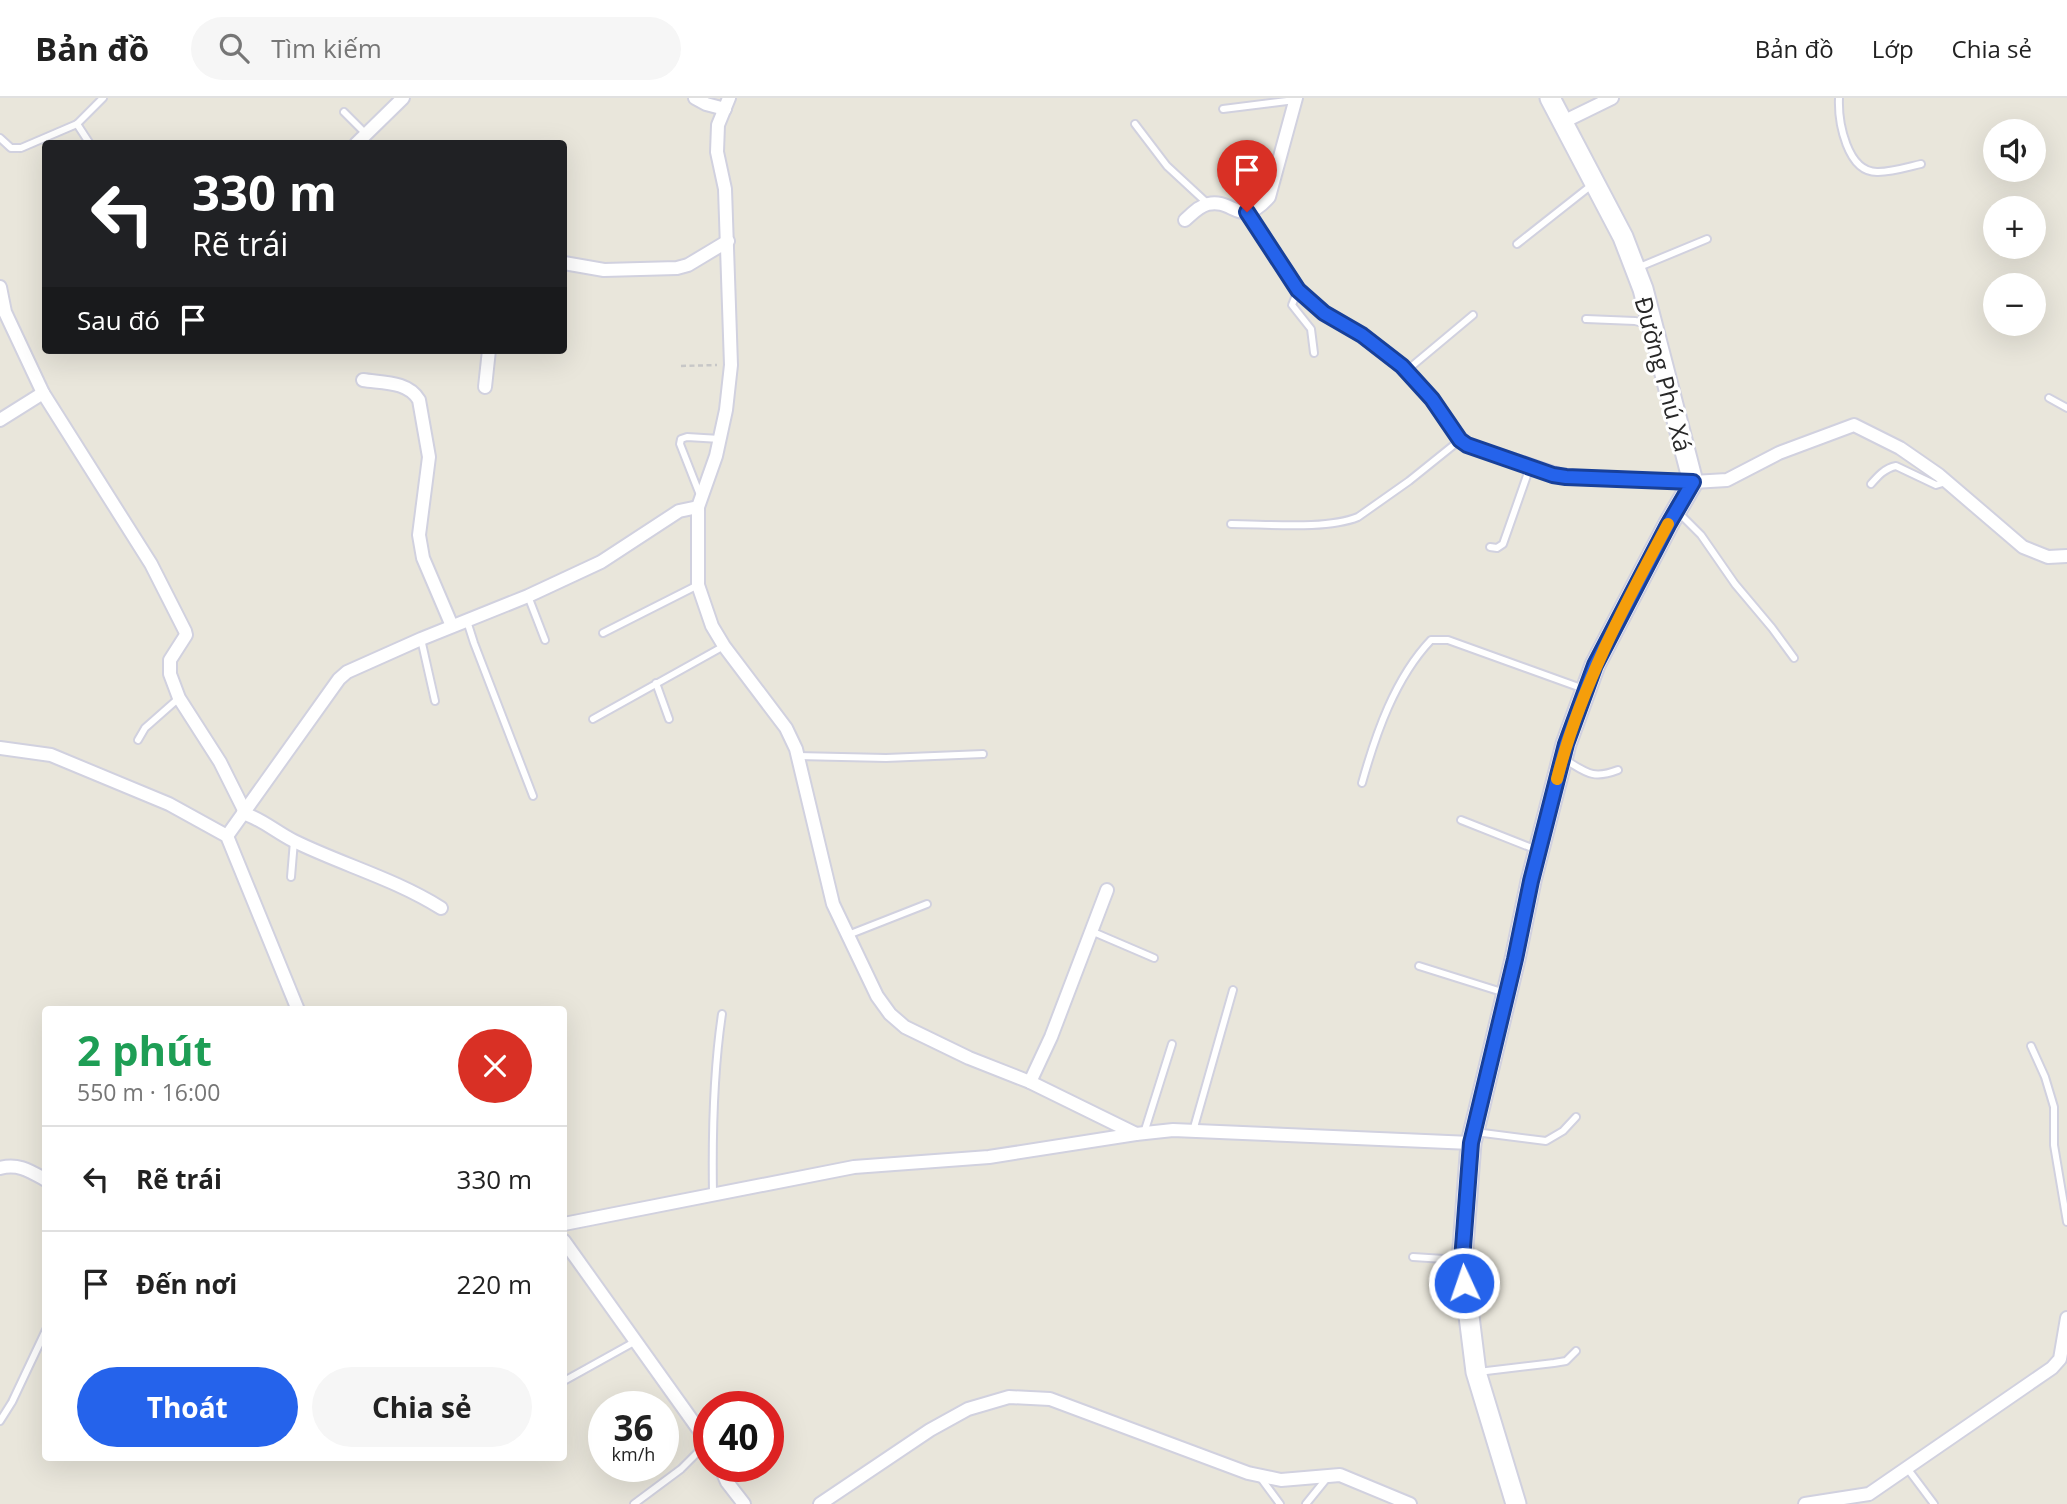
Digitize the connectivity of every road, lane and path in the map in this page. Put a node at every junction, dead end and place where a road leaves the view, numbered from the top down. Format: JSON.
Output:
{"nodes":[{"id":1,"x":103,"y":98,"type":"edge"},
{"id":2,"x":403,"y":98,"type":"edge"},
{"id":3,"x":695,"y":98,"type":"edge"},
{"id":4,"x":1550,"y":98,"type":"edge"},
{"id":5,"x":1612,"y":98,"type":"edge"},
{"id":6,"x":1839,"y":98,"type":"edge"},
{"id":7,"x":1295,"y":99,"type":"edge"},
{"id":8,"x":727,"y":103,"type":"edge"},
{"id":9,"x":1223,"y":109,"type":"dead end"},
{"id":10,"x":344,"y":112,"type":"dead end"},
{"id":11,"x":1563,"y":122,"type":"junction"},
{"id":12,"x":77,"y":124,"type":"junction"},
{"id":13,"x":1135,"y":124,"type":"dead end"},
{"id":14,"x":366,"y":134,"type":"junction"},
{"id":15,"x":0,"y":138,"type":"edge"},
{"id":16,"x":87,"y":140,"type":"edge"},
{"id":17,"x":360,"y":140,"type":"edge"},
{"id":18,"x":1921,"y":164,"type":"dead end"},
{"id":19,"x":1595,"y":183,"type":"junction"},
{"id":20,"x":1209,"y":204,"type":"junction"},
{"id":21,"x":1247,"y":212,"type":"junction"},
{"id":22,"x":1185,"y":220,"type":"dead end"},
{"id":23,"x":1707,"y":239,"type":"dead end"},
{"id":24,"x":727,"y":241,"type":"junction"},
{"id":25,"x":1517,"y":244,"type":"dead end"},
{"id":26,"x":567,"y":263,"type":"edge"},
{"id":27,"x":1635,"y":269,"type":"junction"},
{"id":28,"x":0,"y":287,"type":"edge"},
{"id":29,"x":1298,"y":290,"type":"junction"},
{"id":30,"x":1472,"y":315,"type":"dead end"},
{"id":31,"x":1586,"y":319,"type":"dead end"},
{"id":32,"x":1652,"y":325,"type":"junction"},
{"id":33,"x":1314,"y":353,"type":"dead end"},
{"id":34,"x":489,"y":354,"type":"edge"},
{"id":35,"x":731,"y":365,"type":"junction"},
{"id":36,"x":681,"y":366,"type":"dead end"},
{"id":37,"x":1406,"y":371,"type":"junction"},
{"id":38,"x":363,"y":380,"type":"dead end"},
{"id":39,"x":485,"y":387,"type":"dead end"},
{"id":40,"x":43,"y":393,"type":"junction"},
{"id":41,"x":2049,"y":398,"type":"dead end"},
{"id":42,"x":2067,"y":408,"type":"edge"},
{"id":43,"x":0,"y":420,"type":"edge"},
{"id":44,"x":720,"y":439,"type":"junction"},
{"id":45,"x":1460,"y":440,"type":"junction"},
{"id":46,"x":1530,"y":467,"type":"junction"},
{"id":47,"x":1693,"y":482,"type":"junction"},
{"id":48,"x":1948,"y":482,"type":"junction"},
{"id":49,"x":1871,"y":484,"type":"dead end"},
{"id":50,"x":700,"y":502,"type":"junction"},
{"id":51,"x":1676,"y":510,"type":"junction"},
{"id":52,"x":1231,"y":524,"type":"dead end"},
{"id":53,"x":1490,"y":547,"type":"dead end"},
{"id":54,"x":2067,"y":556,"type":"edge"},
{"id":55,"x":698,"y":585,"type":"junction"},
{"id":56,"x":528,"y":596,"type":"junction"},
{"id":57,"x":467,"y":621,"type":"junction"},
{"id":58,"x":452,"y":626,"type":"junction"},
{"id":59,"x":603,"y":634,"type":"dead end"},
{"id":60,"x":421,"y":639,"type":"junction"},
{"id":61,"x":545,"y":640,"type":"dead end"},
{"id":62,"x":724,"y":646,"type":"junction"},
{"id":63,"x":1794,"y":658,"type":"dead end"},
{"id":64,"x":656,"y":683,"type":"junction"},
{"id":65,"x":1586,"y":690,"type":"junction"},
{"id":66,"x":179,"y":698,"type":"junction"},
{"id":67,"x":435,"y":701,"type":"dead end"},
{"id":68,"x":593,"y":719,"type":"dead end"},
{"id":69,"x":669,"y":719,"type":"dead end"},
{"id":70,"x":138,"y":740,"type":"dead end"},
{"id":71,"x":0,"y":748,"type":"edge"},
{"id":72,"x":984,"y":754,"type":"dead end"},
{"id":73,"x":797,"y":755,"type":"junction"},
{"id":74,"x":1562,"y":758,"type":"junction"},
{"id":75,"x":1618,"y":770,"type":"dead end"},
{"id":76,"x":1362,"y":783,"type":"dead end"},
{"id":77,"x":533,"y":796,"type":"dead end"},
{"id":78,"x":243,"y":811,"type":"junction"},
{"id":79,"x":1461,"y":820,"type":"dead end"},
{"id":80,"x":226,"y":836,"type":"junction"},
{"id":81,"x":294,"y":841,"type":"junction"},
{"id":82,"x":1538,"y":850,"type":"junction"},
{"id":83,"x":291,"y":877,"type":"dead end"},
{"id":84,"x":1107,"y":890,"type":"dead end"},
{"id":85,"x":927,"y":904,"type":"dead end"},
{"id":86,"x":441,"y":908,"type":"dead end"},
{"id":87,"x":1091,"y":931,"type":"junction"},
{"id":88,"x":848,"y":935,"type":"junction"},
{"id":89,"x":1154,"y":958,"type":"dead end"},
{"id":90,"x":1419,"y":966,"type":"dead end"},
{"id":91,"x":1233,"y":990,"type":"dead end"},
{"id":92,"x":1507,"y":993,"type":"junction"},
{"id":93,"x":296,"y":1006,"type":"edge"},
{"id":94,"x":722,"y":1014,"type":"dead end"},
{"id":95,"x":1172,"y":1044,"type":"dead end"},
{"id":96,"x":2031,"y":1046,"type":"dead end"},
{"id":97,"x":1031,"y":1082,"type":"junction"},
{"id":98,"x":1576,"y":1117,"type":"dead end"},
{"id":99,"x":1193,"y":1131,"type":"junction"},
{"id":100,"x":1140,"y":1133,"type":"junction"},
{"id":101,"x":1472,"y":1138,"type":"junction"},
{"id":102,"x":0,"y":1168,"type":"edge"},
{"id":103,"x":42,"y":1178,"type":"edge"},
{"id":104,"x":713,"y":1194,"type":"junction"},
{"id":105,"x":2067,"y":1222,"type":"edge"},
{"id":106,"x":567,"y":1223,"type":"edge"},
{"id":107,"x":567,"y":1245,"type":"edge"},
{"id":108,"x":1413,"y":1257,"type":"dead end"},
{"id":109,"x":1462,"y":1260,"type":"junction"},
{"id":110,"x":2067,"y":1318,"type":"edge"},
{"id":111,"x":42,"y":1338,"type":"edge"},
{"id":112,"x":636,"y":1340,"type":"junction"},
{"id":113,"x":1576,"y":1351,"type":"dead end"},
{"id":114,"x":1476,"y":1372,"type":"junction"},
{"id":115,"x":567,"y":1379,"type":"edge"},
{"id":116,"x":0,"y":1421,"type":"edge"},
{"id":117,"x":693,"y":1422,"type":"edge"},
{"id":118,"x":693,"y":1457,"type":"edge"},
{"id":119,"x":1906,"y":1468,"type":"junction"},
{"id":120,"x":1258,"y":1475,"type":"junction"},
{"id":121,"x":1329,"y":1476,"type":"junction"},
{"id":122,"x":727,"y":1482,"type":"edge"},
{"id":123,"x":634,"y":1504,"type":"edge"},
{"id":124,"x":744,"y":1504,"type":"edge"},
{"id":125,"x":820,"y":1504,"type":"edge"},
{"id":126,"x":1280,"y":1504,"type":"edge"},
{"id":127,"x":1306,"y":1504,"type":"edge"},
{"id":128,"x":1410,"y":1504,"type":"edge"},
{"id":129,"x":1516,"y":1504,"type":"edge"},
{"id":130,"x":1805,"y":1504,"type":"edge"},
{"id":131,"x":1934,"y":1504,"type":"edge"}],
"edges":[{"from":1,"to":12,"type":"lane"},
{"from":2,"to":14,"type":"street"},
{"from":3,"to":8,"type":"street"},
{"from":4,"to":11,"type":"street","name":"Đường Phú Xá"},
{"from":5,"to":11,"type":"street"},
{"from":6,"to":18,"type":"lane"},
{"from":7,"to":9,"type":"lane"},
{"from":7,"to":21,"type":"street"},
{"from":8,"to":24,"type":"street"},
{"from":10,"to":14,"type":"lane"},
{"from":11,"to":19,"type":"street","name":"Đường Phú Xá"},
{"from":12,"to":15,"type":"lane"},
{"from":12,"to":16,"type":"lane"},
{"from":13,"to":20,"type":"lane"},
{"from":14,"to":17,"type":"street"},
{"from":19,"to":25,"type":"lane"},
{"from":19,"to":27,"type":"street","name":"Đường Phú Xá"},
{"from":20,"to":21,"type":"street"},
{"from":20,"to":22,"type":"street"},
{"from":21,"to":29,"type":"street"},
{"from":23,"to":27,"type":"lane"},
{"from":24,"to":26,"type":"street"},
{"from":24,"to":35,"type":"street"},
{"from":27,"to":32,"type":"street","name":"Đường Phú Xá"},
{"from":28,"to":40,"type":"street"},
{"from":29,"to":33,"type":"lane"},
{"from":29,"to":37,"type":"street"},
{"from":30,"to":37,"type":"lane"},
{"from":31,"to":32,"type":"lane"},
{"from":32,"to":47,"type":"street","name":"Đường Phú Xá"},
{"from":34,"to":39,"type":"street"},
{"from":35,"to":36,"type":"path"},
{"from":35,"to":44,"type":"street"},
{"from":37,"to":45,"type":"street"},
{"from":38,"to":58,"type":"street"},
{"from":40,"to":43,"type":"street"},
{"from":40,"to":66,"type":"street"},
{"from":41,"to":42,"type":"lane"},
{"from":44,"to":50,"type":"street"},
{"from":44,"to":50,"type":"lane"},
{"from":45,"to":46,"type":"street"},
{"from":45,"to":52,"type":"lane"},
{"from":46,"to":47,"type":"street"},
{"from":46,"to":53,"type":"lane"},
{"from":47,"to":48,"type":"street"},
{"from":47,"to":51,"type":"street","name":"Đường Phú Xá"},
{"from":48,"to":49,"type":"lane"},
{"from":48,"to":54,"type":"street"},
{"from":50,"to":55,"type":"street"},
{"from":50,"to":56,"type":"street"},
{"from":51,"to":63,"type":"lane"},
{"from":51,"to":65,"type":"street","name":"Đường Phú Xá"},
{"from":55,"to":59,"type":"lane"},
{"from":55,"to":62,"type":"street"},
{"from":56,"to":57,"type":"street"},
{"from":56,"to":61,"type":"lane"},
{"from":57,"to":58,"type":"street"},
{"from":57,"to":77,"type":"lane"},
{"from":58,"to":60,"type":"street"},
{"from":60,"to":67,"type":"lane"},
{"from":60,"to":78,"type":"street"},
{"from":62,"to":64,"type":"lane"},
{"from":62,"to":73,"type":"street"},
{"from":64,"to":68,"type":"lane"},
{"from":64,"to":69,"type":"lane"},
{"from":65,"to":74,"type":"street","name":"Đường Phú Xá"},
{"from":65,"to":76,"type":"lane"},
{"from":66,"to":70,"type":"lane"},
{"from":66,"to":78,"type":"street"},
{"from":71,"to":80,"type":"street"},
{"from":72,"to":73,"type":"lane"},
{"from":73,"to":88,"type":"street"},
{"from":74,"to":75,"type":"lane"},
{"from":74,"to":82,"type":"street","name":"Đường Phú Xá"},
{"from":78,"to":80,"type":"street"},
{"from":78,"to":81,"type":"street"},
{"from":79,"to":82,"type":"lane"},
{"from":80,"to":93,"type":"street"},
{"from":81,"to":83,"type":"lane"},
{"from":81,"to":86,"type":"street"},
{"from":82,"to":92,"type":"street","name":"Đường Phú Xá"},
{"from":84,"to":87,"type":"street"},
{"from":85,"to":88,"type":"lane"},
{"from":87,"to":89,"type":"lane"},
{"from":87,"to":97,"type":"street"},
{"from":88,"to":97,"type":"street"},
{"from":90,"to":92,"type":"lane"},
{"from":91,"to":99,"type":"lane"},
{"from":92,"to":101,"type":"street","name":"Đường Phú Xá"},
{"from":94,"to":104,"type":"lane"},
{"from":95,"to":100,"type":"lane"},
{"from":96,"to":105,"type":"lane"},
{"from":97,"to":100,"type":"street"},
{"from":98,"to":101,"type":"lane"},
{"from":99,"to":100,"type":"street"},
{"from":99,"to":101,"type":"street"},
{"from":100,"to":104,"type":"street"},
{"from":101,"to":109,"type":"street","name":"Đường Phú Xá"},
{"from":102,"to":103,"type":"street"},
{"from":104,"to":106,"type":"street"},
{"from":107,"to":112,"type":"street"},
{"from":108,"to":109,"type":"lane"},
{"from":109,"to":114,"type":"street","name":"Đường Phú Xá"},
{"from":110,"to":119,"type":"street"},
{"from":111,"to":116,"type":"lane"},
{"from":112,"to":115,"type":"lane"},
{"from":112,"to":117,"type":"street"},
{"from":113,"to":114,"type":"lane"},
{"from":114,"to":129,"type":"street","name":"Đường Phú Xá"},
{"from":118,"to":123,"type":"lane"},
{"from":119,"to":130,"type":"street"},
{"from":119,"to":131,"type":"lane"},
{"from":120,"to":121,"type":"street"},
{"from":120,"to":125,"type":"street"},
{"from":120,"to":126,"type":"lane"},
{"from":121,"to":127,"type":"lane"},
{"from":121,"to":128,"type":"street"},
{"from":122,"to":124,"type":"street"}]}
